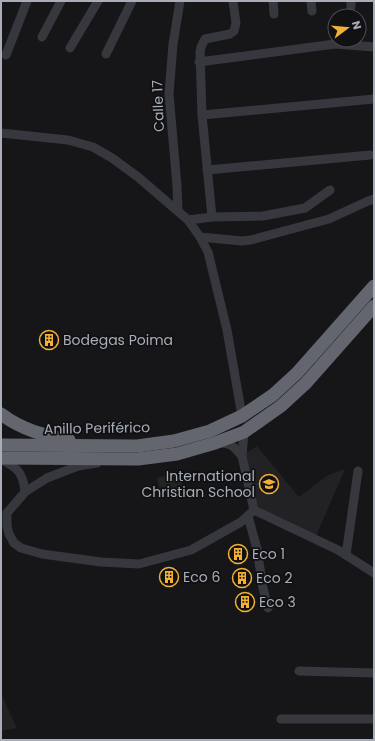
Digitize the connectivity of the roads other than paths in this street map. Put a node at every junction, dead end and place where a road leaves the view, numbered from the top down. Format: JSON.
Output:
{"nodes":[{"id":1,"x":27,"y":1,"type":"edge"},
{"id":2,"x":61,"y":1,"type":"edge"},
{"id":3,"x":98,"y":1,"type":"edge"},
{"id":4,"x":132,"y":1,"type":"edge"},
{"id":5,"x":180,"y":1,"type":"edge"},
{"id":6,"x":233,"y":1,"type":"edge"},
{"id":7,"x":273,"y":1,"type":"edge"},
{"id":8,"x":312,"y":1,"type":"edge"},
{"id":9,"x":312,"y":11,"type":"dead end"},
{"id":10,"x":274,"y":14,"type":"dead end"},
{"id":11,"x":42,"y":37,"type":"dead end"},
{"id":12,"x":374,"y":47,"type":"edge"},
{"id":13,"x":70,"y":48,"type":"dead end"},
{"id":14,"x":106,"y":54,"type":"dead end"},
{"id":15,"x":6,"y":55,"type":"dead end"},
{"id":16,"x":200,"y":62,"type":"junction"},
{"id":17,"x":374,"y":99,"type":"edge"},
{"id":18,"x":202,"y":115,"type":"junction"},
{"id":19,"x":1,"y":133,"type":"edge"},
{"id":20,"x":370,"y":155,"type":"dead end"},
{"id":21,"x":207,"y":170,"type":"junction"},
{"id":22,"x":330,"y":190,"type":"dead end"},
{"id":23,"x":374,"y":199,"type":"edge"},
{"id":24,"x":178,"y":211,"type":"junction"},
{"id":25,"x":212,"y":217,"type":"junction"},
{"id":26,"x":188,"y":220,"type":"junction"},
{"id":27,"x":200,"y":237,"type":"junction"},
{"id":28,"x":374,"y":286,"type":"edge"},
{"id":29,"x":374,"y":306,"type":"edge"},
{"id":30,"x":1,"y":414,"type":"edge"},
{"id":31,"x":242,"y":416,"type":"junction"},
{"id":32,"x":244,"y":432,"type":"junction"},
{"id":33,"x":215,"y":443,"type":"junction"},
{"id":34,"x":1,"y":445,"type":"edge"},
{"id":35,"x":102,"y":446,"type":"junction"},
{"id":36,"x":242,"y":456,"type":"junction"},
{"id":37,"x":1,"y":459,"type":"edge"},
{"id":38,"x":112,"y":459,"type":"junction"},
{"id":39,"x":358,"y":471,"type":"dead end"},
{"id":40,"x":25,"y":492,"type":"junction"},
{"id":41,"x":4,"y":512,"type":"edge"},
{"id":42,"x":251,"y":513,"type":"junction"},
{"id":43,"x":346,"y":555,"type":"junction"},
{"id":44,"x":374,"y":574,"type":"edge"},
{"id":45,"x":268,"y":608,"type":"dead end"},
{"id":46,"x":299,"y":672,"type":"dead end"},
{"id":47,"x":374,"y":673,"type":"edge"},
{"id":48,"x":281,"y":719,"type":"dead end"},
{"id":49,"x":374,"y":719,"type":"edge"}],
"edges":[{"from":1,"to":15,"type":"street"},
{"from":2,"to":11,"type":"street"},
{"from":3,"to":13,"type":"street"},
{"from":4,"to":14,"type":"street"},
{"from":5,"to":24,"type":"street","name":"Calle 17"},
{"from":6,"to":16,"type":"street"},
{"from":7,"to":10,"type":"street"},
{"from":8,"to":9,"type":"street"},
{"from":12,"to":16,"type":"street"},
{"from":16,"to":18,"type":"street"},
{"from":17,"to":18,"type":"street"},
{"from":18,"to":21,"type":"street"},
{"from":19,"to":24,"type":"street"},
{"from":20,"to":21,"type":"street"},
{"from":21,"to":25,"type":"street"},
{"from":22,"to":25,"type":"street"},
{"from":23,"to":27,"type":"street"},
{"from":24,"to":26,"type":"street"},
{"from":25,"to":26,"type":"street"},
{"from":26,"to":27,"type":"street"},
{"from":27,"to":31,"type":"street"},
{"from":28,"to":31,"type":"highway","name":"Anillo Periférico"},
{"from":29,"to":32,"type":"highway"},
{"from":30,"to":35,"type":"highway"},
{"from":31,"to":35,"type":"highway","name":"Anillo Periférico"},
{"from":32,"to":33,"type":"highway"},
{"from":32,"to":36,"type":"street"},
{"from":33,"to":36,"type":"street"},
{"from":33,"to":38,"type":"highway"},
{"from":34,"to":35,"type":"highway","name":"Anillo Periférico"},
{"from":36,"to":42,"type":"street"},
{"from":37,"to":38,"type":"highway"},
{"from":37,"to":40,"type":"street"},
{"from":38,"to":40,"type":"street"},
{"from":39,"to":43,"type":"street"},
{"from":40,"to":41,"type":"street"},
{"from":41,"to":42,"type":"street"},
{"from":42,"to":43,"type":"street"},
{"from":42,"to":45,"type":"street"},
{"from":43,"to":44,"type":"street"},
{"from":46,"to":47,"type":"street"},
{"from":48,"to":49,"type":"street"}]}
